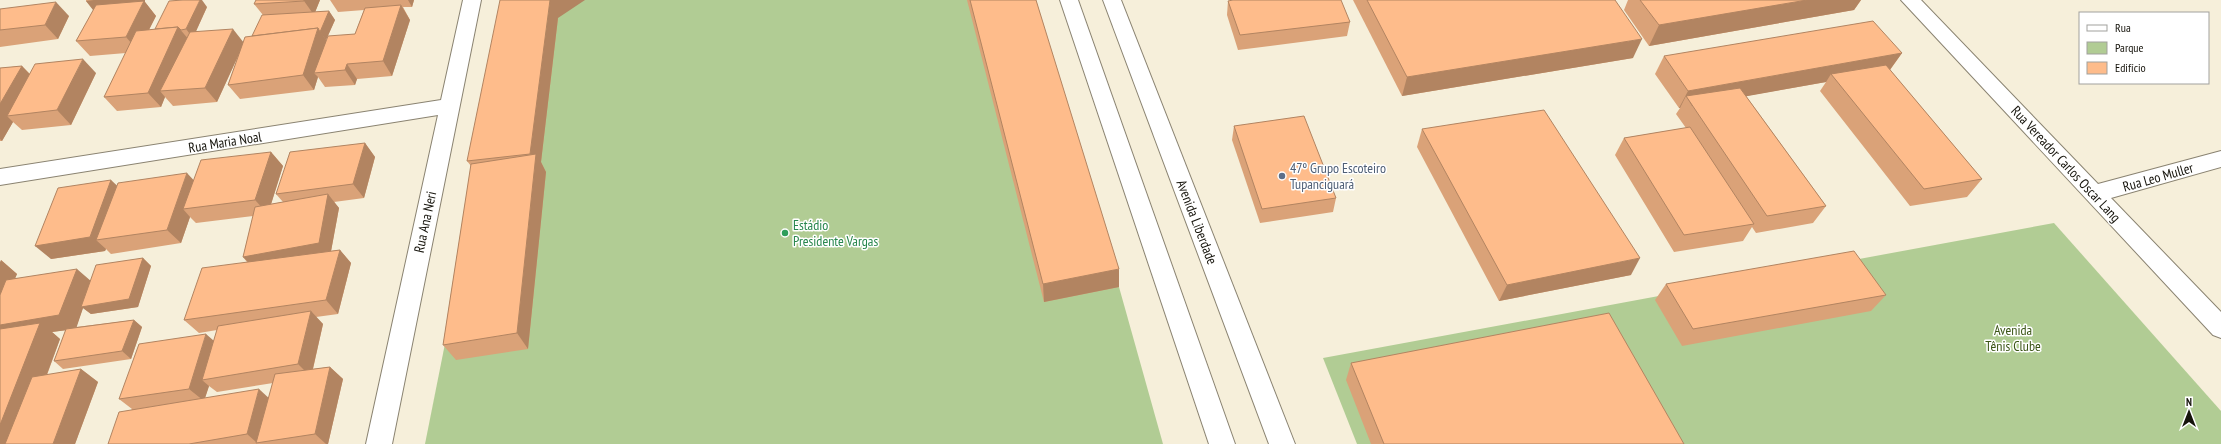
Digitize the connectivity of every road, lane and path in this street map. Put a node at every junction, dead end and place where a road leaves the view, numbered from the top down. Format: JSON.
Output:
{"nodes":[{"id":1,"x":472,"y":0,"type":"edge"},
{"id":2,"x":1069,"y":0,"type":"edge"},
{"id":3,"x":1112,"y":0,"type":"edge"},
{"id":4,"x":1910,"y":0,"type":"edge"},
{"id":5,"x":450,"y":106,"type":"junction"},
{"id":6,"x":2221,"y":159,"type":"edge"},
{"id":7,"x":0,"y":177,"type":"edge"},
{"id":8,"x":2094,"y":194,"type":"junction"},
{"id":9,"x":2221,"y":328,"type":"edge"},
{"id":10,"x":379,"y":444,"type":"edge"},
{"id":11,"x":1222,"y":444,"type":"edge"},
{"id":12,"x":1282,"y":444,"type":"edge"}],
"edges":[{"from":1,"to":5,"type":"street","name":"Rua Ana Neri"},
{"from":2,"to":11,"type":"street"},
{"from":3,"to":12,"type":"street","name":"Avenida Liberdade"},
{"from":4,"to":8,"type":"street","name":"Rua Vereador Carlos Oscar Lang"},
{"from":5,"to":7,"type":"street","name":"Rua Maria Noal"},
{"from":5,"to":10,"type":"street","name":"Rua Ana Neri"},
{"from":6,"to":8,"type":"street","name":"Rua Leo Muller"},
{"from":8,"to":9,"type":"street","name":"Rua Vereador Carlos Oscar Lang"}]}
